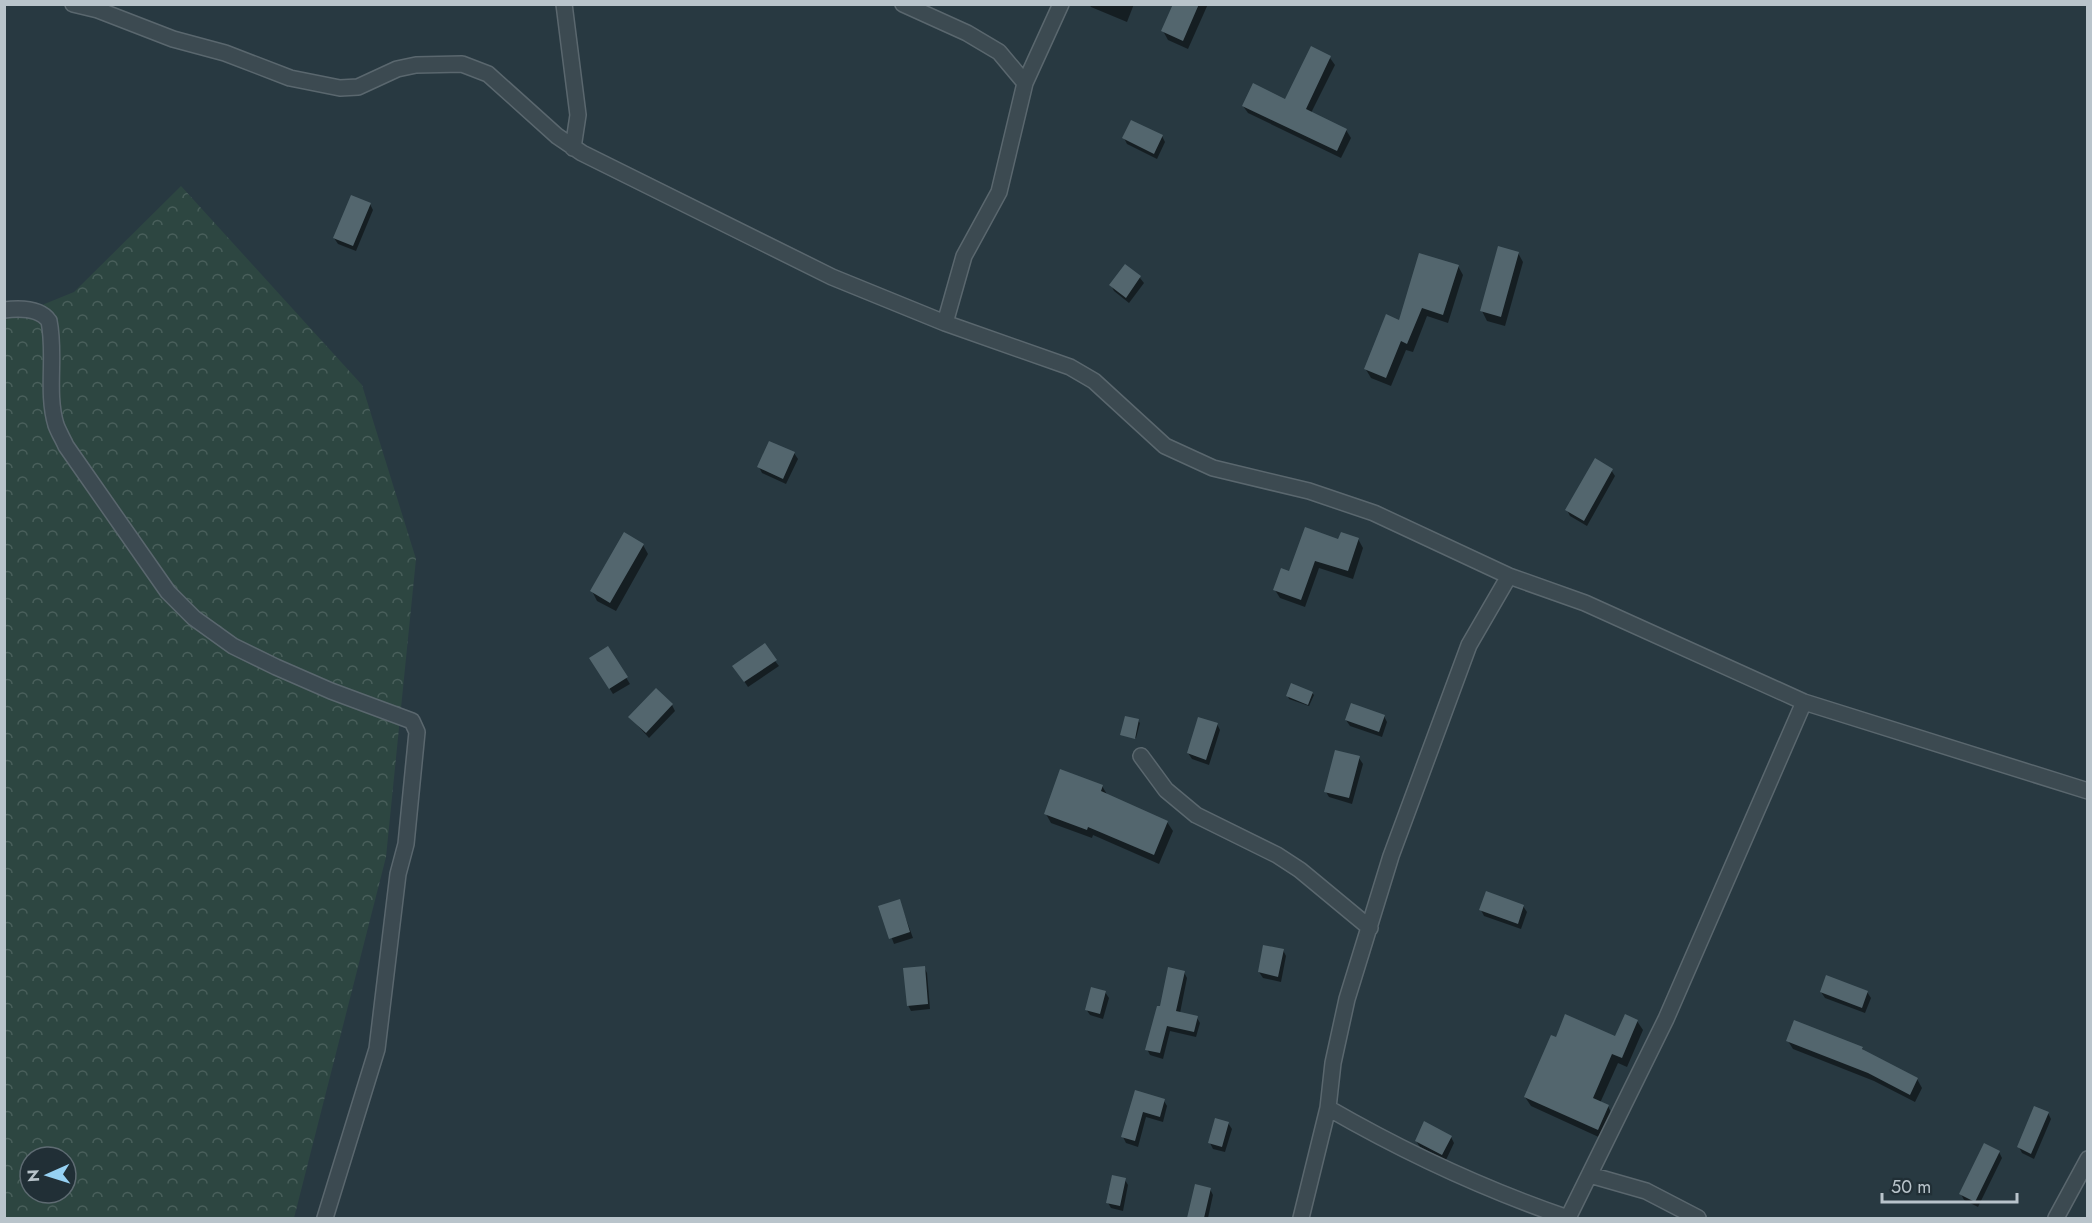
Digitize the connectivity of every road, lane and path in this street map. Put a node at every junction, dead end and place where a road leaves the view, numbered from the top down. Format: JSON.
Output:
{"nodes":[{"id":1,"x":73,"y":4,"type":"edge"},
{"id":2,"x":564,"y":4,"type":"edge"},
{"id":3,"x":903,"y":4,"type":"edge"},
{"id":4,"x":1061,"y":4,"type":"edge"},
{"id":5,"x":1025,"y":83,"type":"junction"},
{"id":6,"x":573,"y":148,"type":"junction"},
{"id":7,"x":4,"y":310,"type":"edge"},
{"id":8,"x":945,"y":323,"type":"junction"},
{"id":9,"x":1509,"y":576,"type":"junction"},
{"id":10,"x":1804,"y":702,"type":"junction"},
{"id":11,"x":1141,"y":756,"type":"dead end"},
{"id":12,"x":2088,"y":791,"type":"edge"},
{"id":13,"x":1370,"y":928,"type":"junction"},
{"id":14,"x":1328,"y":1108,"type":"junction"},
{"id":15,"x":2088,"y":1159,"type":"edge"},
{"id":16,"x":1590,"y":1175,"type":"junction"},
{"id":17,"x":325,"y":1218,"type":"edge"},
{"id":18,"x":1301,"y":1218,"type":"edge"},
{"id":19,"x":1568,"y":1218,"type":"edge"},
{"id":20,"x":1698,"y":1218,"type":"edge"},
{"id":21,"x":2056,"y":1218,"type":"edge"}],
"edges":[{"from":1,"to":6,"type":"street"},
{"from":2,"to":6,"type":"street"},
{"from":3,"to":5,"type":"street"},
{"from":4,"to":5,"type":"street"},
{"from":5,"to":8,"type":"street"},
{"from":6,"to":8,"type":"street"},
{"from":7,"to":17,"type":"street"},
{"from":8,"to":9,"type":"street"},
{"from":9,"to":10,"type":"street"},
{"from":9,"to":13,"type":"street"},
{"from":10,"to":12,"type":"street"},
{"from":10,"to":16,"type":"street"},
{"from":11,"to":13,"type":"street"},
{"from":13,"to":14,"type":"street"},
{"from":14,"to":18,"type":"street"},
{"from":14,"to":19,"type":"street"},
{"from":15,"to":21,"type":"street"},
{"from":16,"to":19,"type":"street"},
{"from":16,"to":20,"type":"street"}]}
